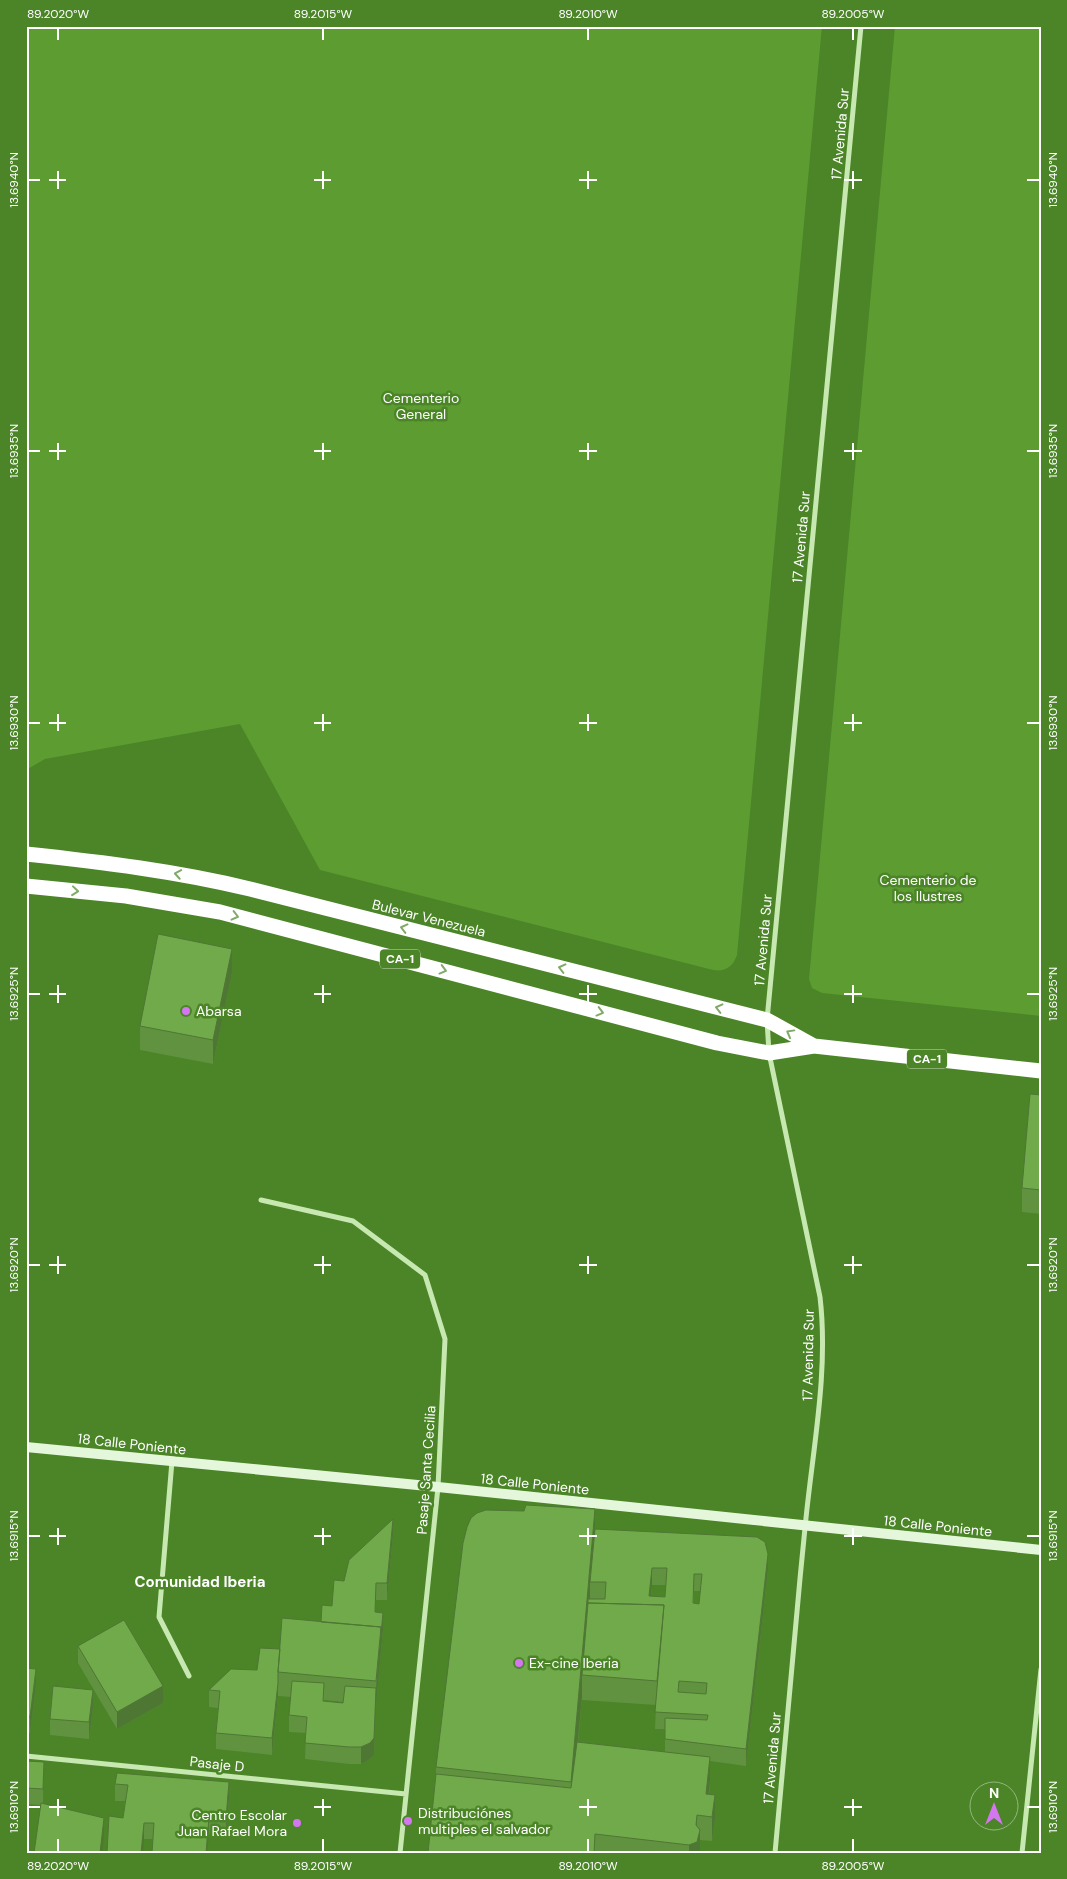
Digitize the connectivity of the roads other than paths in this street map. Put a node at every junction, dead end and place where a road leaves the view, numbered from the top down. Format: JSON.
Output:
{"nodes":[{"id":1,"x":862,"y":26,"type":"edge"},
{"id":2,"x":26,"y":854,"type":"edge"},
{"id":3,"x":26,"y":886,"type":"edge"},
{"id":4,"x":767,"y":1020,"type":"junction"},
{"id":5,"x":814,"y":1046,"type":"junction"},
{"id":6,"x":769,"y":1054,"type":"junction"},
{"id":7,"x":1041,"y":1071,"type":"edge"},
{"id":8,"x":261,"y":1200,"type":"dead end"},
{"id":9,"x":26,"y":1447,"type":"edge"},
{"id":10,"x":172,"y":1461,"type":"junction"},
{"id":11,"x":438,"y":1487,"type":"junction"},
{"id":12,"x":805,"y":1526,"type":"junction"},
{"id":13,"x":1041,"y":1550,"type":"edge"},
{"id":14,"x":1041,"y":1669,"type":"edge"},
{"id":15,"x":188,"y":1676,"type":"dead end"},
{"id":16,"x":26,"y":1756,"type":"edge"},
{"id":17,"x":406,"y":1794,"type":"junction"},
{"id":18,"x":400,"y":1853,"type":"edge"},
{"id":19,"x":775,"y":1853,"type":"edge"},
{"id":20,"x":1022,"y":1853,"type":"edge"}],
"edges":[{"from":1,"to":4,"type":"street","name":"17 Avenida Sur"},
{"from":4,"to":2,"type":"highway","name":"Bulevar Venezuela","number":"CA-1","one_way":true},
{"from":3,"to":6,"type":"highway","name":"Bulevar Venezuela","number":"CA-1","one_way":true},
{"from":5,"to":4,"type":"highway","name":"Bulevar Venezuela","number":"CA-1","one_way":true},
{"from":4,"to":6,"type":"street","name":"17 Avenida Sur"},
{"from":5,"to":6,"type":"highway","name":"Bulevar Venezuela","number":"CA-1"},
{"from":5,"to":7,"type":"highway","name":"Bulevar Venezuela","number":"CA-1"},
{"from":6,"to":12,"type":"street","name":"17 Avenida Sur"},
{"from":8,"to":11,"type":"street","name":"Pasaje Santa Cecilia"},
{"from":9,"to":10,"type":"street","name":"18 Calle Poniente"},
{"from":10,"to":11,"type":"street","name":"18 Calle Poniente"},
{"from":10,"to":15,"type":"street"},
{"from":11,"to":12,"type":"street","name":"18 Calle Poniente"},
{"from":11,"to":17,"type":"street","name":"Pasaje Santa Cecilia"},
{"from":12,"to":13,"type":"street","name":"18 Calle Poniente"},
{"from":12,"to":19,"type":"street","name":"17 Avenida Sur"},
{"from":14,"to":20,"type":"street"},
{"from":16,"to":17,"type":"street","name":"Pasaje D"},
{"from":17,"to":18,"type":"street","name":"Pasaje Santa Cecilia"}]}
